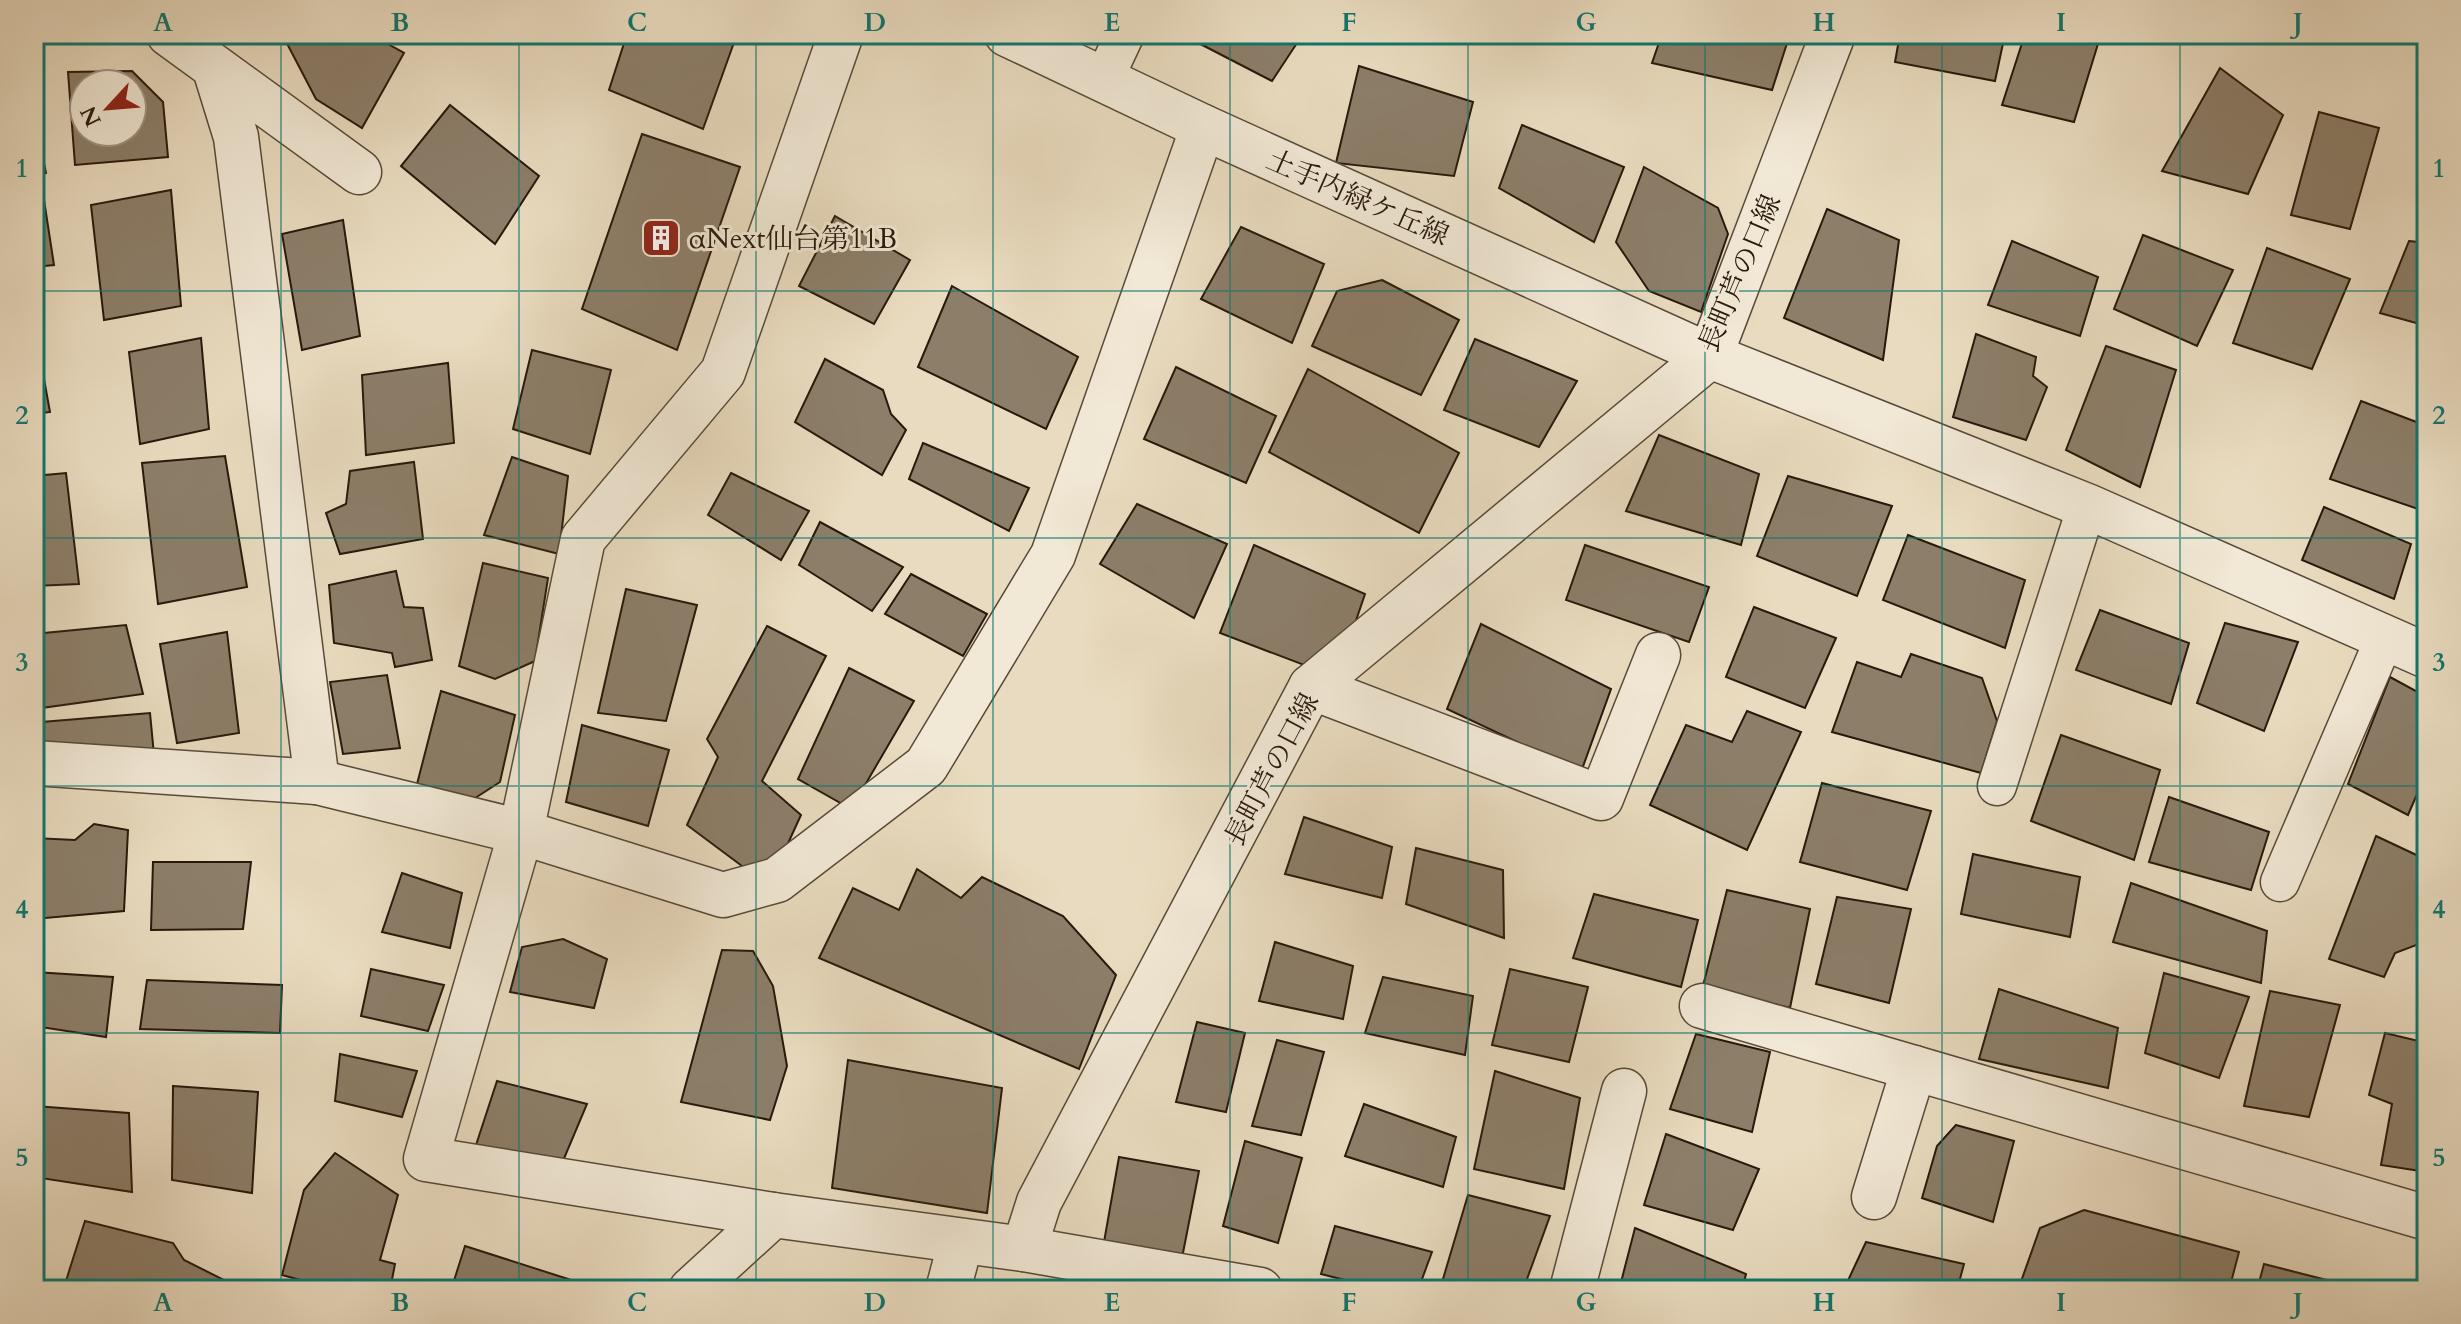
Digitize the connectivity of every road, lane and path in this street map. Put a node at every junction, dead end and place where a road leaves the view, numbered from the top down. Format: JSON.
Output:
{"nodes":[{"id":1,"x":169,"y":34,"type":"edge"},
{"id":2,"x":841,"y":34,"type":"edge"},
{"id":3,"x":1007,"y":34,"type":"edge"},
{"id":4,"x":1125,"y":34,"type":"edge"},
{"id":5,"x":1833,"y":34,"type":"edge"},
{"id":6,"x":215,"y":69,"type":"junction"},
{"id":7,"x":1103,"y":81,"type":"junction"},
{"id":8,"x":1203,"y":127,"type":"junction"},
{"id":9,"x":359,"y":172,"type":"dead end"},
{"id":10,"x":1710,"y":356,"type":"junction"},
{"id":11,"x":2087,"y":506,"type":"junction"},
{"id":12,"x":2384,"y":640,"type":"junction"},
{"id":13,"x":1658,"y":655,"type":"dead end"},
{"id":14,"x":2427,"y":656,"type":"edge"},
{"id":15,"x":1311,"y":687,"type":"junction"},
{"id":16,"x":34,"y":763,"type":"edge"},
{"id":17,"x":317,"y":782,"type":"junction"},
{"id":18,"x":1997,"y":786,"type":"dead end"},
{"id":19,"x":521,"y":832,"type":"junction"},
{"id":20,"x":2280,"y":882,"type":"dead end"},
{"id":21,"x":1702,"y":1006,"type":"dead end"},
{"id":22,"x":1914,"y":1068,"type":"junction"},
{"id":23,"x":1624,"y":1091,"type":"dead end"},
{"id":24,"x":1874,"y":1197,"type":"dead end"},
{"id":25,"x":773,"y":1215,"type":"junction"},
{"id":26,"x":2427,"y":1218,"type":"edge"},
{"id":27,"x":961,"y":1241,"type":"junction"},
{"id":28,"x":1024,"y":1249,"type":"junction"},
{"id":29,"x":691,"y":1290,"type":"edge"},
{"id":30,"x":948,"y":1290,"type":"edge"},
{"id":31,"x":1260,"y":1290,"type":"edge"},
{"id":32,"x":1572,"y":1290,"type":"edge"}],
"edges":[{"from":1,"to":6,"type":"street"},
{"from":2,"to":19,"type":"street"},
{"from":3,"to":7,"type":"street","name":"土手内緑ケ丘線"},
{"from":4,"to":7,"type":"lane"},
{"from":5,"to":10,"type":"street","name":"長町芦の口線"},
{"from":6,"to":9,"type":"street"},
{"from":6,"to":17,"type":"street"},
{"from":7,"to":8,"type":"street","name":"土手内緑ケ丘線"},
{"from":8,"to":10,"type":"street","name":"土手内緑ケ丘線"},
{"from":8,"to":19,"type":"street"},
{"from":10,"to":11,"type":"street","name":"土手内緑ケ丘線"},
{"from":10,"to":15,"type":"street","name":"長町芦の口線"},
{"from":11,"to":12,"type":"street","name":"土手内緑ケ丘線"},
{"from":11,"to":18,"type":"lane"},
{"from":12,"to":14,"type":"street","name":"土手内緑ケ丘線"},
{"from":12,"to":20,"type":"lane"},
{"from":13,"to":15,"type":"street"},
{"from":15,"to":28,"type":"street","name":"長町芦の口線"},
{"from":16,"to":17,"type":"street"},
{"from":17,"to":19,"type":"street"},
{"from":19,"to":25,"type":"street"},
{"from":21,"to":22,"type":"street"},
{"from":22,"to":24,"type":"street"},
{"from":22,"to":26,"type":"street"},
{"from":23,"to":32,"type":"street"},
{"from":25,"to":27,"type":"street"},
{"from":25,"to":29,"type":"street"},
{"from":27,"to":28,"type":"street"},
{"from":27,"to":30,"type":"street"},
{"from":28,"to":31,"type":"street"}]}
